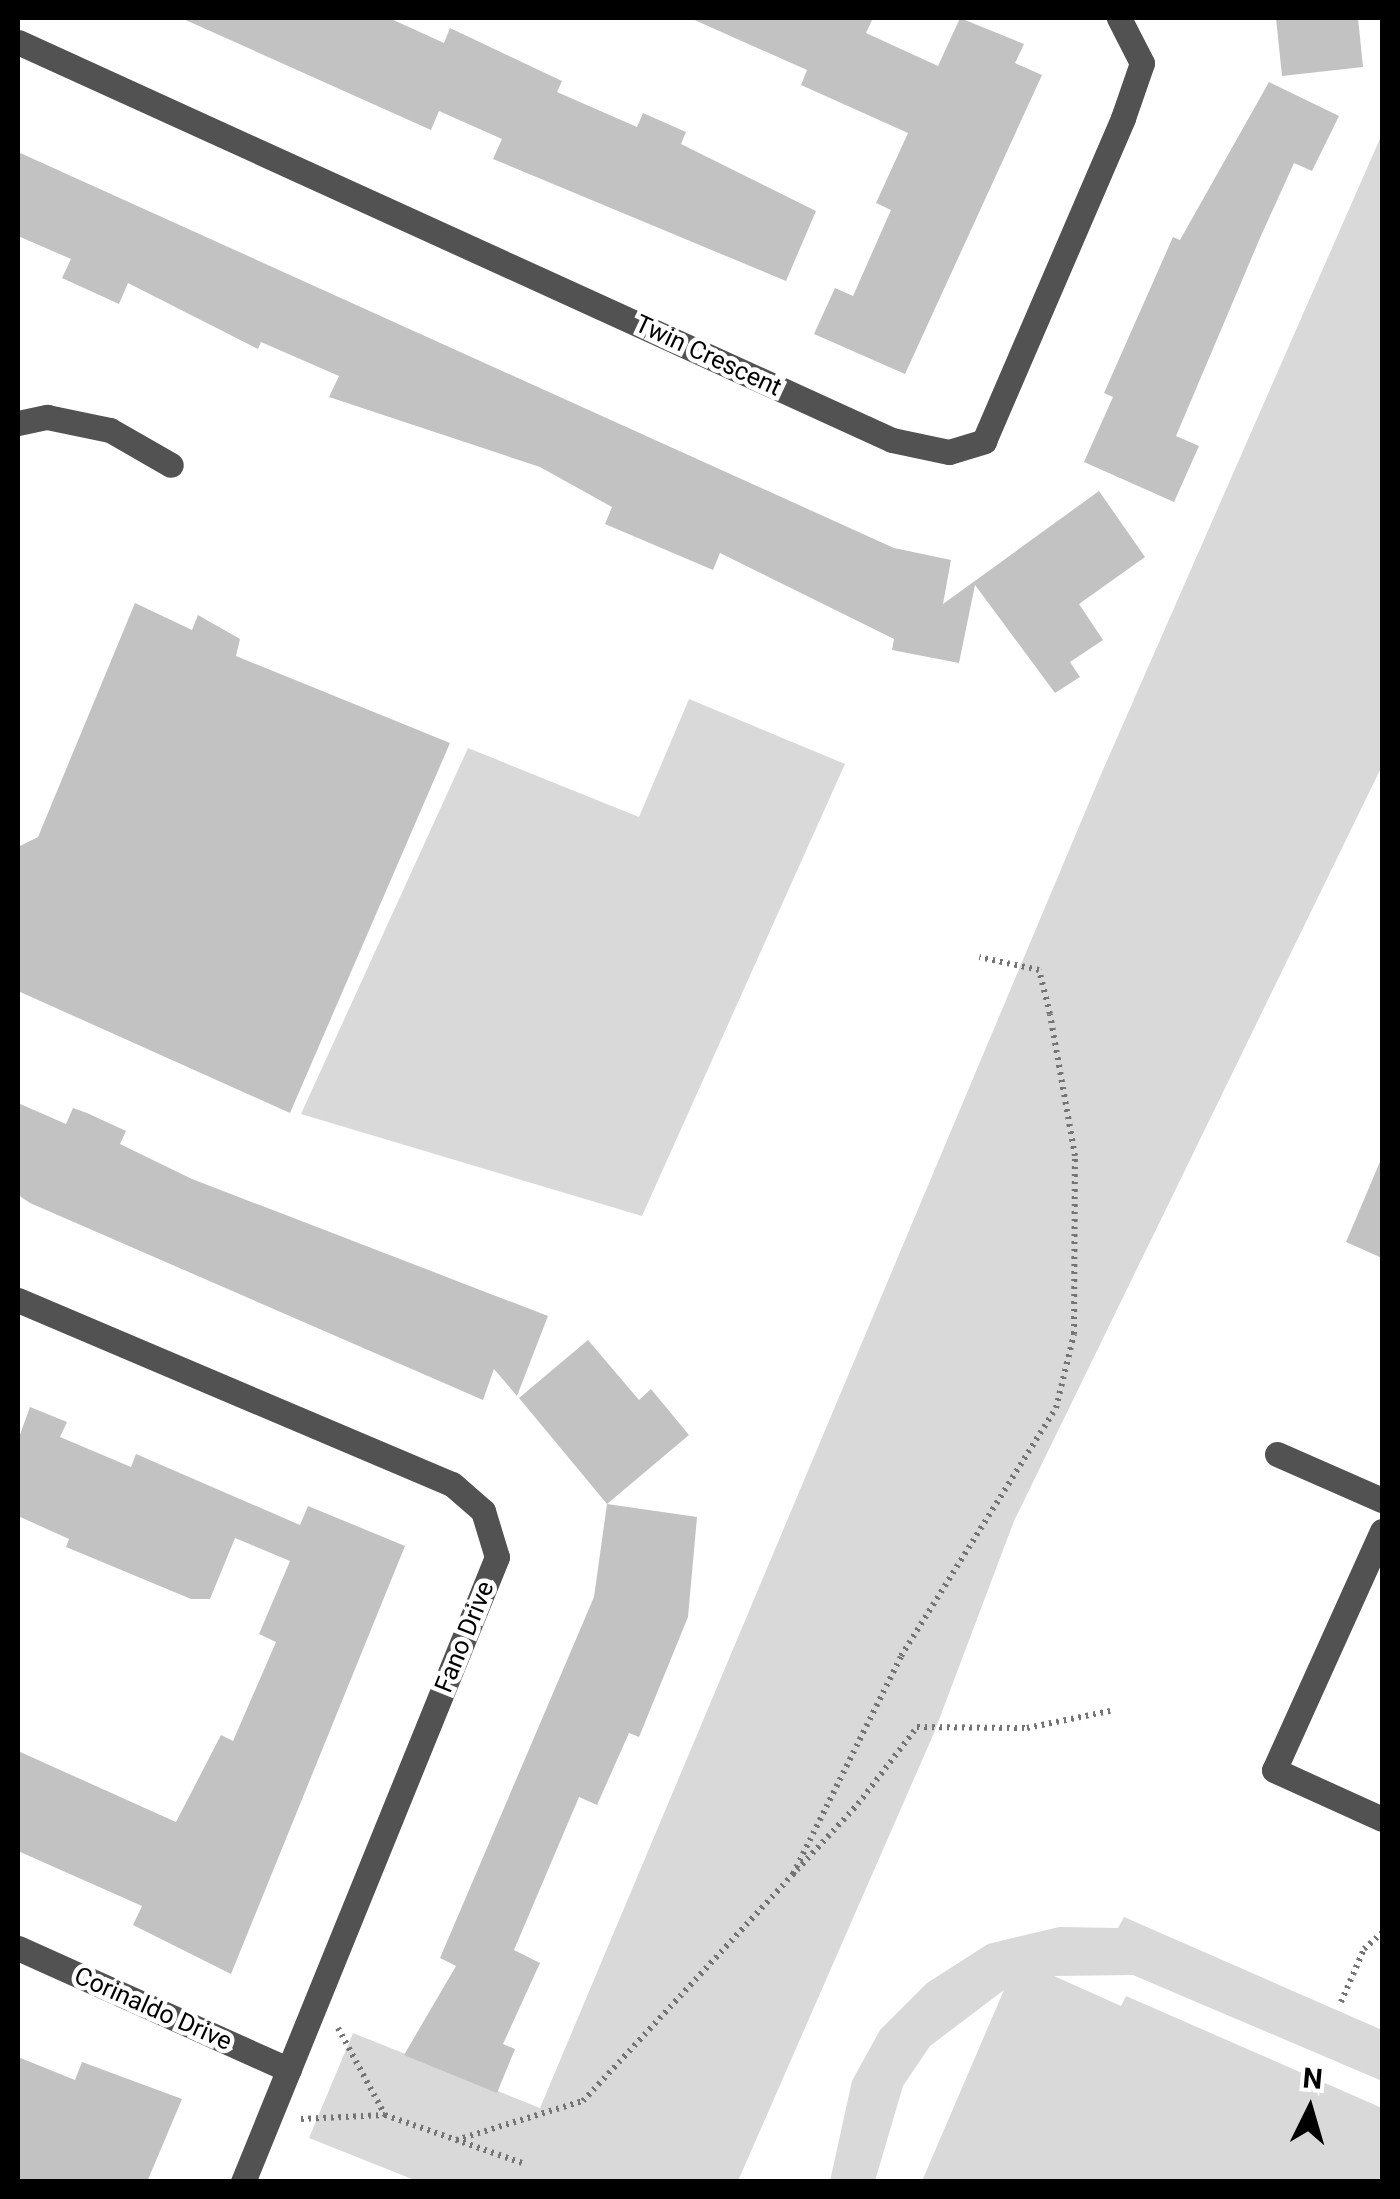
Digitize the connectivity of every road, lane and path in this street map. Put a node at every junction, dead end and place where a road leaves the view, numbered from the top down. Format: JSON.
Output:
{"nodes":[{"id":1,"x":1119,"y":18,"type":"edge"},
{"id":2,"x":18,"y":42,"type":"edge"},
{"id":3,"x":18,"y":422,"type":"edge"},
{"id":4,"x":171,"y":465,"type":"dead end"},
{"id":5,"x":979,"y":956,"type":"dead end"},
{"id":6,"x":18,"y":1300,"type":"edge"},
{"id":7,"x":1277,"y":1454,"type":"dead end"},
{"id":8,"x":1382,"y":1500,"type":"edge"},
{"id":9,"x":1382,"y":1531,"type":"edge"},
{"id":10,"x":1110,"y":1711,"type":"dead end"},
{"id":11,"x":1382,"y":1819,"type":"edge"},
{"id":12,"x":793,"y":1874,"type":"junction"},
{"id":13,"x":1382,"y":1933,"type":"edge"},
{"id":14,"x":18,"y":1948,"type":"edge"},
{"id":15,"x":321,"y":1996,"type":"junction"},
{"id":16,"x":1341,"y":2002,"type":"dead end"},
{"id":17,"x":289,"y":2070,"type":"junction"},
{"id":18,"x":384,"y":2115,"type":"junction"},
{"id":19,"x":267,"y":2120,"type":"junction"},
{"id":20,"x":456,"y":2140,"type":"junction"},
{"id":21,"x":522,"y":2163,"type":"dead end"},
{"id":22,"x":243,"y":2182,"type":"edge"}],
"edges":[{"from":1,"to":2,"type":"street","name":"Twin Crescent"},
{"from":3,"to":4,"type":"street"},
{"from":5,"to":12,"type":"path"},
{"from":6,"to":15,"type":"street","name":"Fano Drive"},
{"from":7,"to":8,"type":"street"},
{"from":9,"to":11,"type":"street"},
{"from":10,"to":12,"type":"path"},
{"from":12,"to":20,"type":"path"},
{"from":13,"to":16,"type":"path"},
{"from":14,"to":17,"type":"street","name":"Corinaldo Drive"},
{"from":15,"to":17,"type":"street","name":"Fano Drive"},
{"from":15,"to":18,"type":"path"},
{"from":17,"to":19,"type":"street","name":"Fano Drive"},
{"from":18,"to":19,"type":"path"},
{"from":18,"to":20,"type":"path"},
{"from":19,"to":22,"type":"street","name":"Fano Drive"},
{"from":20,"to":21,"type":"path"}]}
